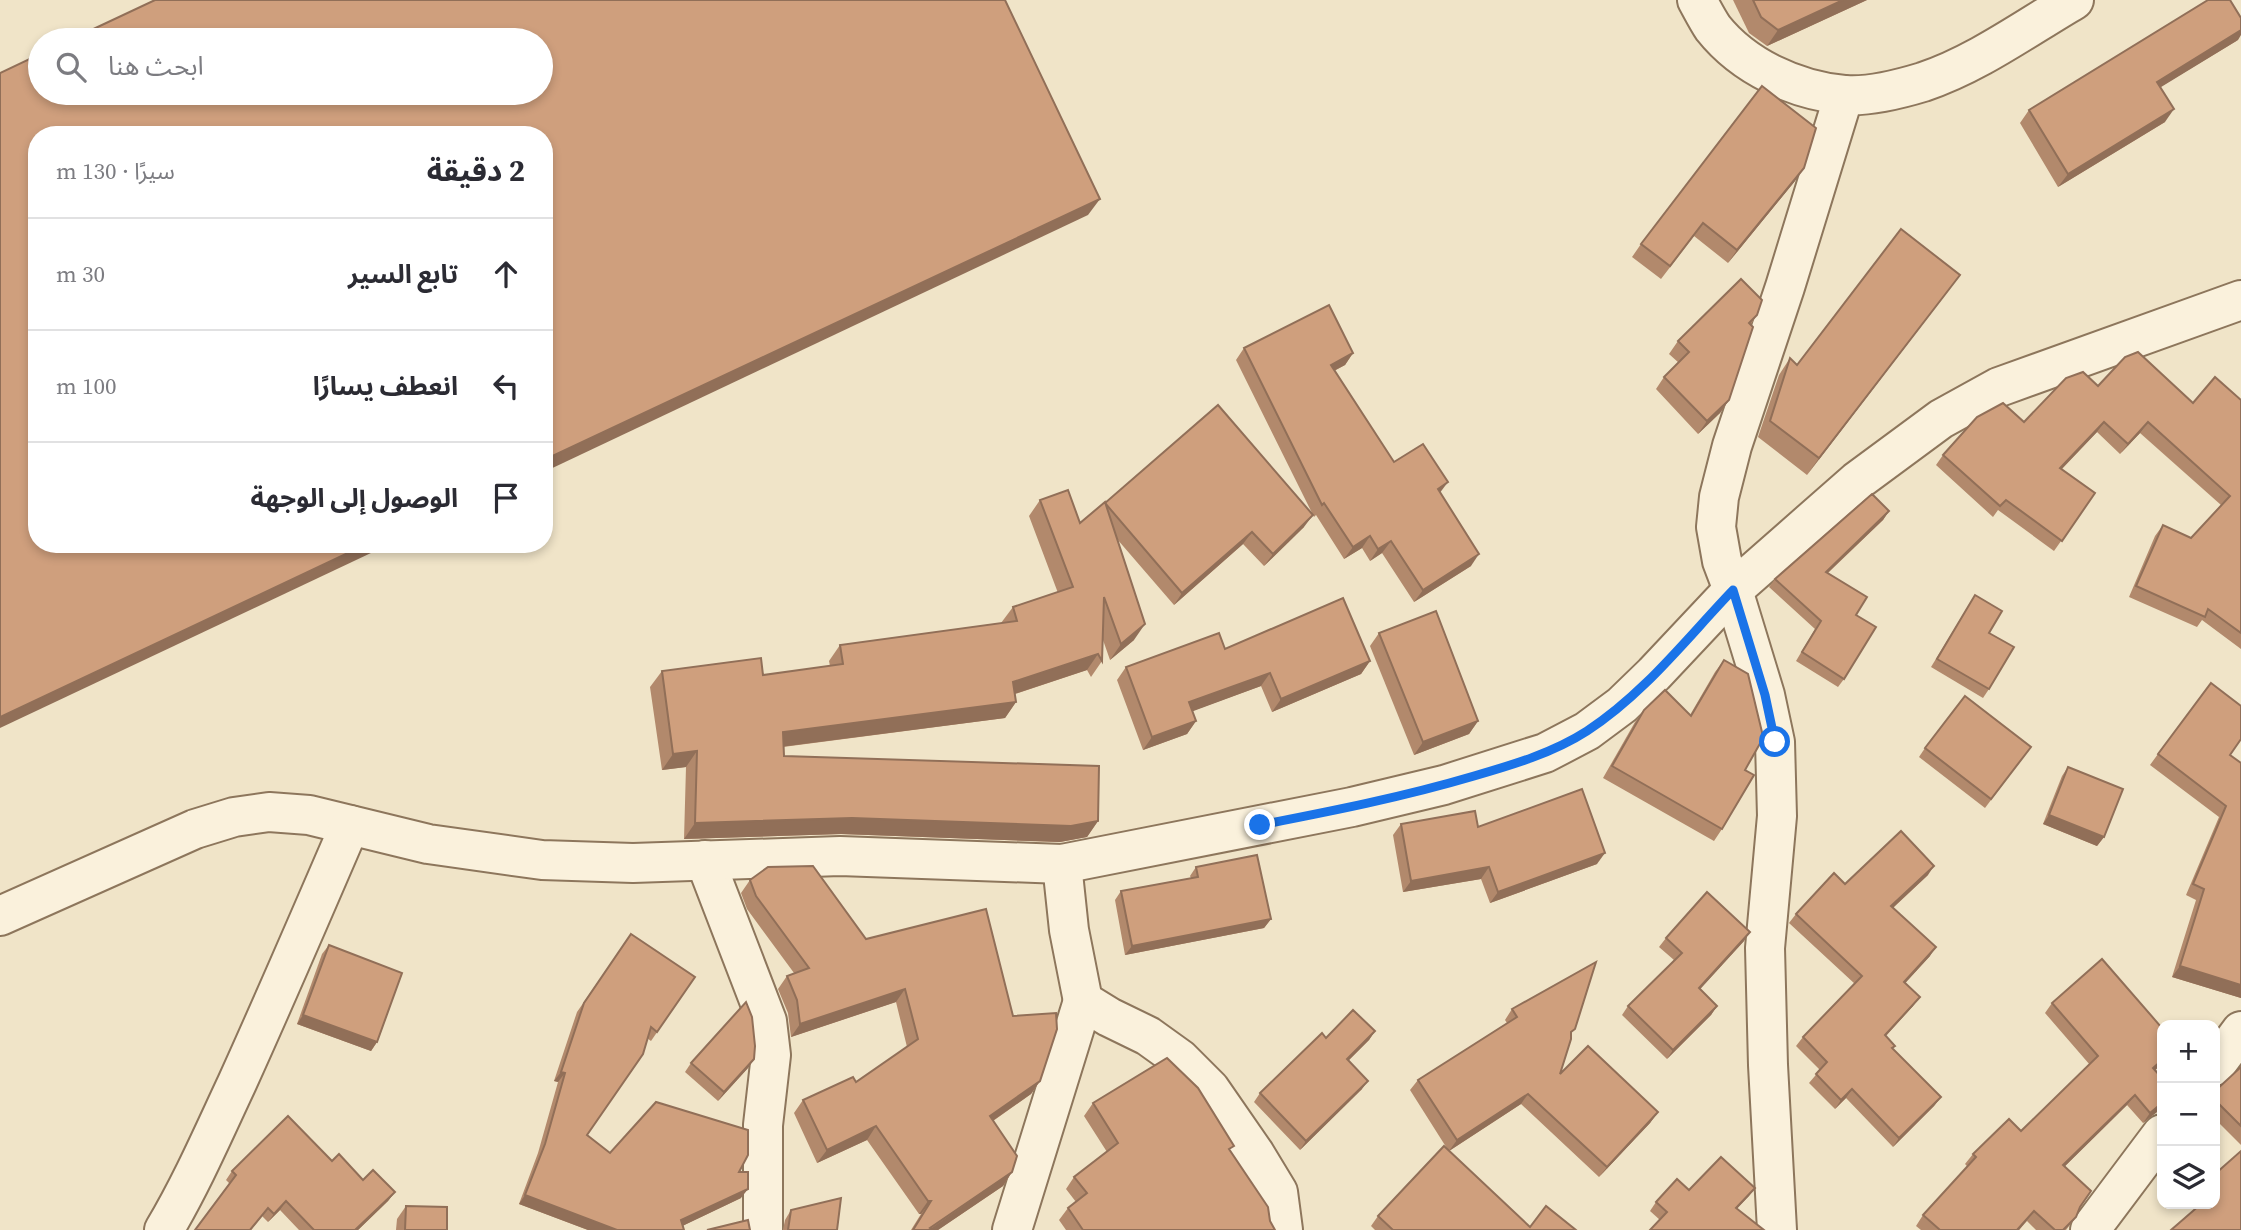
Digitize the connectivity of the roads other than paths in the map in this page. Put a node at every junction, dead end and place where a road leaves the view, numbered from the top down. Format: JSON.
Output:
{"nodes":[{"id":1,"x":1697,"y":0,"type":"edge"},
{"id":2,"x":2074,"y":0,"type":"edge"},
{"id":3,"x":1844,"y":95,"type":"junction"},
{"id":4,"x":2241,"y":300,"type":"edge"},
{"id":5,"x":1733,"y":590,"type":"junction"},
{"id":6,"x":351,"y":825,"type":"junction"},
{"id":7,"x":705,"y":860,"type":"junction"},
{"id":8,"x":1062,"y":864,"type":"junction"},
{"id":9,"x":0,"y":916,"type":"edge"},
{"id":10,"x":1083,"y":1001,"type":"junction"},
{"id":11,"x":2241,"y":1031,"type":"edge"},
{"id":12,"x":2220,"y":1059,"type":"edge"},
{"id":13,"x":2157,"y":1141,"type":"edge"},
{"id":14,"x":164,"y":1230,"type":"edge"},
{"id":15,"x":764,"y":1230,"type":"edge"},
{"id":16,"x":1012,"y":1230,"type":"edge"},
{"id":17,"x":1283,"y":1230,"type":"edge"},
{"id":18,"x":1777,"y":1230,"type":"edge"},
{"id":19,"x":2090,"y":1230,"type":"edge"}],
"edges":[{"from":1,"to":3,"type":"street"},
{"from":2,"to":3,"type":"street"},
{"from":3,"to":5,"type":"street"},
{"from":4,"to":5,"type":"street"},
{"from":5,"to":8,"type":"street"},
{"from":5,"to":18,"type":"street"},
{"from":6,"to":7,"type":"street"},
{"from":6,"to":9,"type":"street"},
{"from":6,"to":14,"type":"street"},
{"from":7,"to":8,"type":"street"},
{"from":7,"to":15,"type":"street"},
{"from":8,"to":10,"type":"street"},
{"from":10,"to":16,"type":"street"},
{"from":10,"to":17,"type":"street"},
{"from":11,"to":12,"type":"street"},
{"from":13,"to":19,"type":"street"}]}
